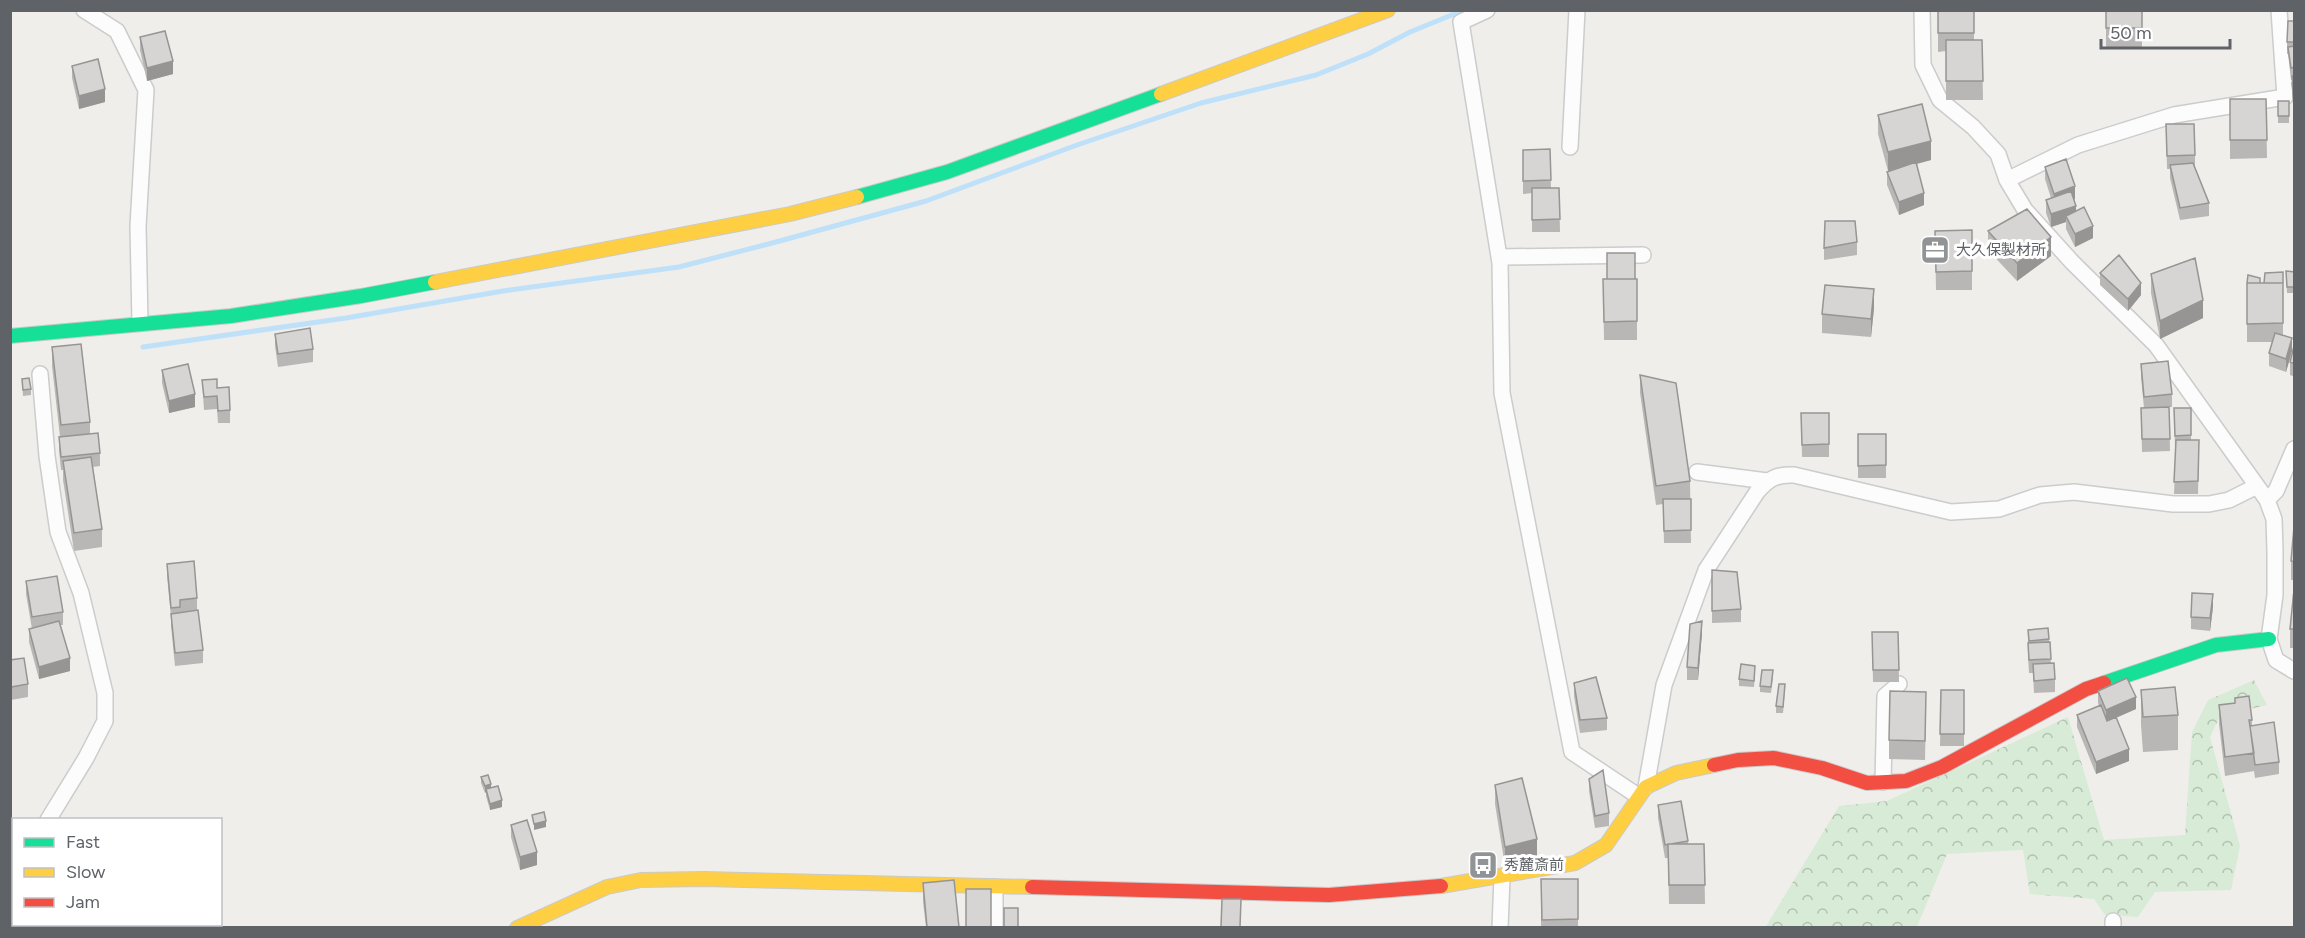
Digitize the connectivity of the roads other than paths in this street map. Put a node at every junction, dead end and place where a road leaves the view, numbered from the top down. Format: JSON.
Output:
{"nodes":[{"id":1,"x":84,"y":10,"type":"edge"},
{"id":2,"x":1388,"y":10,"type":"edge"},
{"id":3,"x":1487,"y":10,"type":"edge"},
{"id":4,"x":1577,"y":10,"type":"edge"},
{"id":5,"x":1922,"y":10,"type":"edge"},
{"id":6,"x":2279,"y":10,"type":"edge"},
{"id":7,"x":1570,"y":147,"type":"dead end"},
{"id":8,"x":2007,"y":180,"type":"junction"},
{"id":9,"x":1643,"y":255,"type":"dead end"},
{"id":10,"x":1506,"y":257,"type":"junction"},
{"id":11,"x":140,"y":323,"type":"junction"},
{"id":12,"x":10,"y":336,"type":"edge"},
{"id":13,"x":40,"y":374,"type":"dead end"},
{"id":14,"x":2295,"y":448,"type":"edge"},
{"id":15,"x":1697,"y":472,"type":"dead end"},
{"id":16,"x":1767,"y":481,"type":"junction"},
{"id":17,"x":2257,"y":486,"type":"junction"},
{"id":18,"x":2267,"y":500,"type":"junction"},
{"id":19,"x":2269,"y":639,"type":"junction"},
{"id":20,"x":2295,"y":671,"type":"edge"},
{"id":21,"x":1899,"y":684,"type":"dead end"},
{"id":22,"x":1883,"y":782,"type":"junction"},
{"id":23,"x":1642,"y":792,"type":"junction"},
{"id":24,"x":49,"y":818,"type":"edge"},
{"id":25,"x":1502,"y":877,"type":"junction"},
{"id":26,"x":995,"y":887,"type":"junction"},
{"id":27,"x":516,"y":927,"type":"edge"},
{"id":28,"x":995,"y":927,"type":"edge"},
{"id":29,"x":1500,"y":927,"type":"edge"}],
"edges":[{"from":1,"to":11,"type":"street"},
{"from":2,"to":11,"type":"street"},
{"from":3,"to":10,"type":"street"},
{"from":4,"to":7,"type":"street"},
{"from":5,"to":8,"type":"street"},
{"from":6,"to":8,"type":"street"},
{"from":8,"to":17,"type":"street"},
{"from":9,"to":10,"type":"street"},
{"from":10,"to":23,"type":"street"},
{"from":11,"to":12,"type":"street"},
{"from":13,"to":24,"type":"street"},
{"from":14,"to":18,"type":"street"},
{"from":15,"to":16,"type":"street"},
{"from":16,"to":17,"type":"street"},
{"from":16,"to":23,"type":"street"},
{"from":17,"to":18,"type":"street"},
{"from":18,"to":19,"type":"street"},
{"from":19,"to":20,"type":"street"},
{"from":19,"to":22,"type":"street"},
{"from":21,"to":22,"type":"street"},
{"from":22,"to":23,"type":"street"},
{"from":23,"to":25,"type":"street"},
{"from":25,"to":26,"type":"street"},
{"from":25,"to":29,"type":"street"},
{"from":26,"to":27,"type":"street"},
{"from":26,"to":28,"type":"street"}]}
